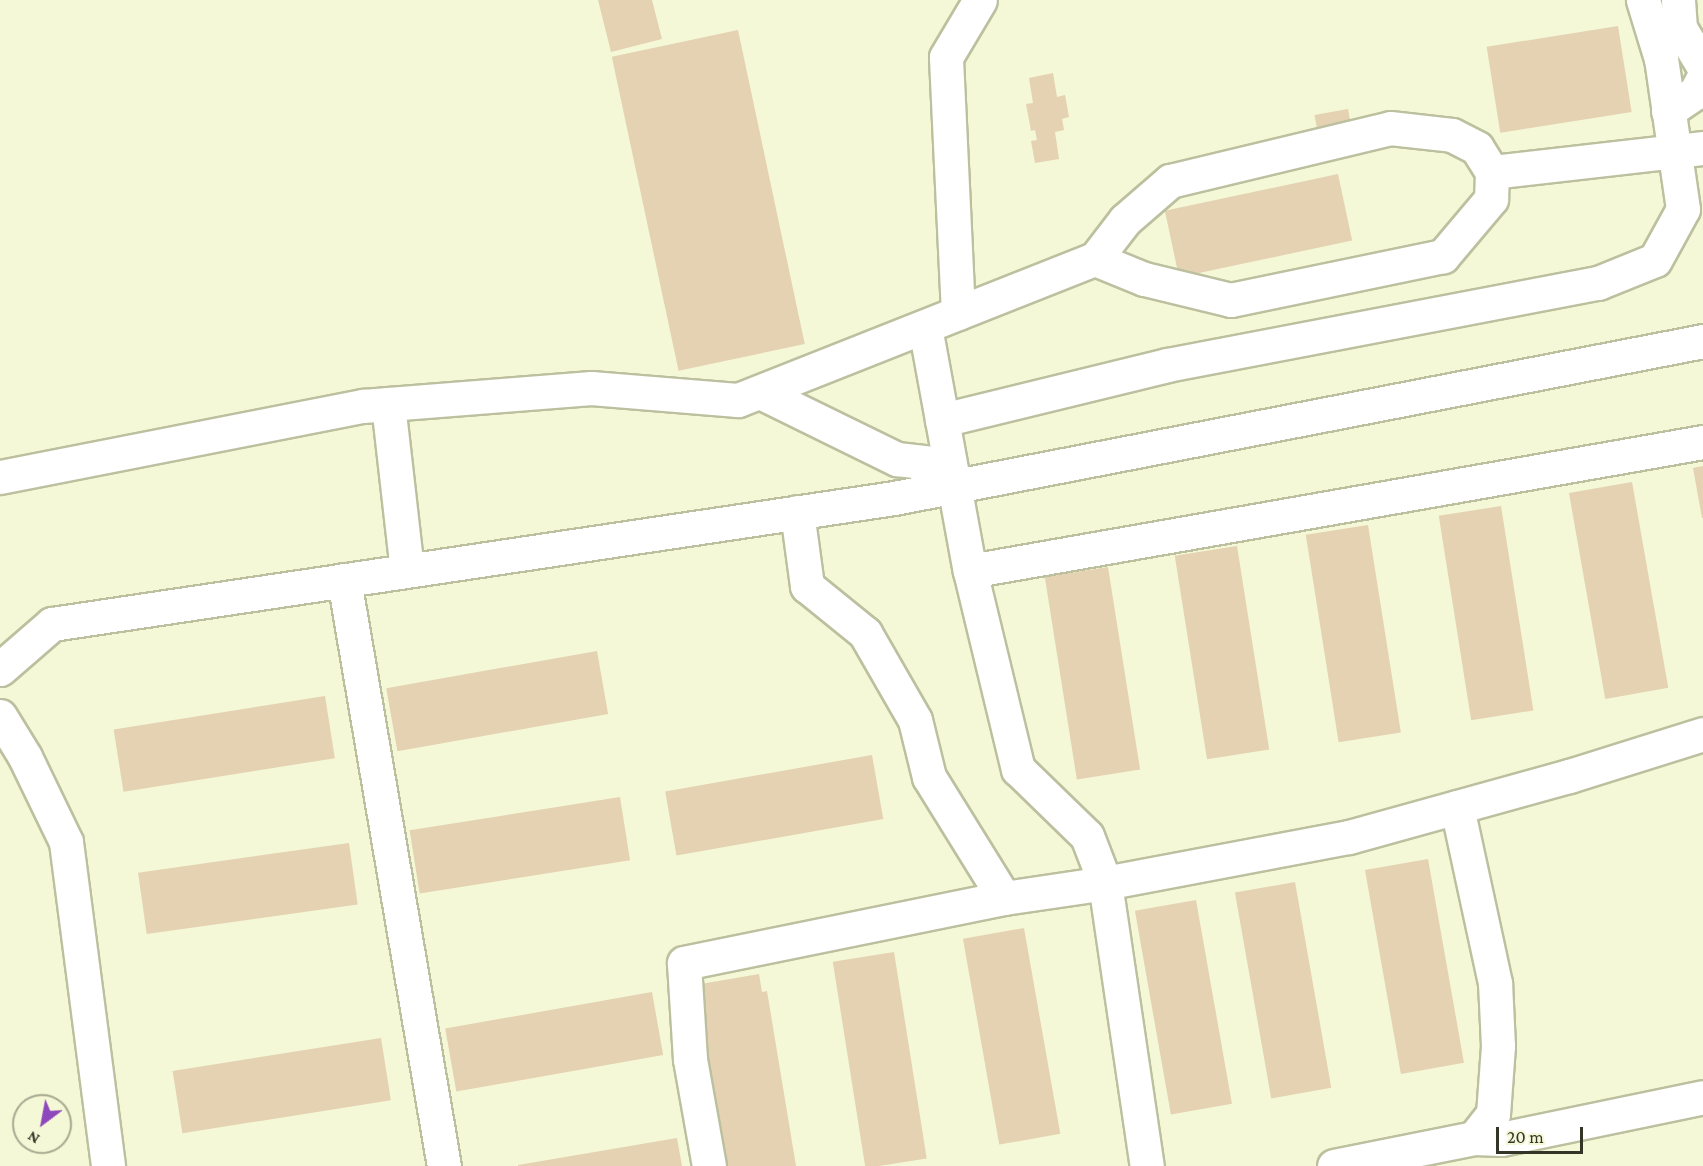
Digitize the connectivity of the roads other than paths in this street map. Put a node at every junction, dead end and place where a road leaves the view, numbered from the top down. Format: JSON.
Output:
{"nodes":[{"id":1,"x":980,"y":0,"type":"edge"},
{"id":2,"x":1643,"y":0,"type":"edge"},
{"id":3,"x":1678,"y":0,"type":"edge"},
{"id":4,"x":1703,"y":66,"type":"edge"},
{"id":5,"x":1703,"y":78,"type":"edge"},
{"id":6,"x":1668,"y":111,"type":"junction"},
{"id":7,"x":1688,"y":150,"type":"edge"},
{"id":8,"x":1491,"y":172,"type":"junction"},
{"id":9,"x":1095,"y":258,"type":"junction"},
{"id":10,"x":958,"y":313,"type":"junction"},
{"id":11,"x":925,"y":327,"type":"junction"},
{"id":12,"x":1703,"y":341,"type":"edge"},
{"id":13,"x":760,"y":392,"type":"junction"},
{"id":14,"x":388,"y":404,"type":"junction"},
{"id":15,"x":942,"y":420,"type":"junction"},
{"id":16,"x":1703,"y":442,"type":"edge"},
{"id":17,"x":952,"y":476,"type":"junction"},
{"id":18,"x":0,"y":477,"type":"edge"},
{"id":19,"x":797,"y":512,"type":"junction"},
{"id":20,"x":407,"y":570,"type":"junction"},
{"id":21,"x":970,"y":571,"type":"junction"},
{"id":22,"x":344,"y":580,"type":"junction"},
{"id":23,"x":0,"y":669,"type":"edge"},
{"id":24,"x":0,"y":716,"type":"edge"},
{"id":25,"x":1703,"y":734,"type":"edge"},
{"id":26,"x":1457,"y":807,"type":"junction"},
{"id":27,"x":1105,"y":883,"type":"junction"},
{"id":28,"x":1004,"y":898,"type":"junction"},
{"id":29,"x":1703,"y":1097,"type":"edge"},
{"id":30,"x":1474,"y":1138,"type":"junction"},
{"id":31,"x":108,"y":1166,"type":"edge"},
{"id":32,"x":444,"y":1166,"type":"edge"},
{"id":33,"x":709,"y":1166,"type":"edge"},
{"id":34,"x":1147,"y":1166,"type":"edge"},
{"id":35,"x":1334,"y":1166,"type":"edge"}],
"edges":[{"from":1,"to":10,"type":"lane"},
{"from":2,"to":6,"type":"lane"},
{"from":3,"to":4,"type":"lane"},
{"from":5,"to":6,"type":"lane"},
{"from":6,"to":7,"type":"lane"},
{"from":7,"to":8,"type":"lane"},
{"from":7,"to":15,"type":"lane"},
{"from":8,"to":9,"type":"lane"},
{"from":8,"to":9,"type":"lane"},
{"from":9,"to":10,"type":"lane"},
{"from":10,"to":11,"type":"lane"},
{"from":11,"to":13,"type":"lane"},
{"from":11,"to":15,"type":"lane"},
{"from":12,"to":17,"type":"lane"},
{"from":13,"to":14,"type":"lane"},
{"from":13,"to":17,"type":"lane"},
{"from":14,"to":18,"type":"lane"},
{"from":14,"to":20,"type":"lane"},
{"from":15,"to":17,"type":"lane"},
{"from":16,"to":21,"type":"lane"},
{"from":17,"to":19,"type":"lane"},
{"from":17,"to":21,"type":"lane"},
{"from":19,"to":20,"type":"lane"},
{"from":19,"to":28,"type":"lane"},
{"from":20,"to":22,"type":"lane"},
{"from":21,"to":27,"type":"lane"},
{"from":22,"to":23,"type":"lane"},
{"from":22,"to":32,"type":"lane"},
{"from":24,"to":31,"type":"lane"},
{"from":25,"to":26,"type":"lane"},
{"from":26,"to":27,"type":"lane"},
{"from":26,"to":30,"type":"lane"},
{"from":27,"to":28,"type":"lane"},
{"from":27,"to":34,"type":"lane"},
{"from":28,"to":33,"type":"lane"},
{"from":29,"to":30,"type":"lane"},
{"from":30,"to":35,"type":"lane"}]}
